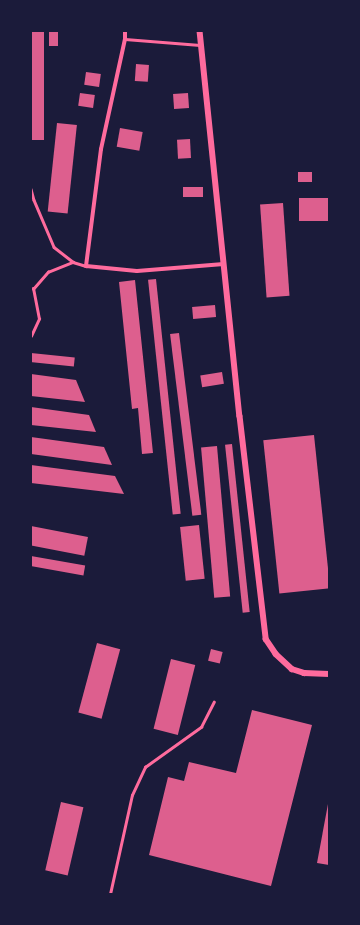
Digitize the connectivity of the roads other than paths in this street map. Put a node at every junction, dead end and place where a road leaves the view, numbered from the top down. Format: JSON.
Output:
{"nodes":[{"id":1,"x":125,"y":31,"type":"edge"},
{"id":2,"x":200,"y":31,"type":"edge"},
{"id":3,"x":125,"y":39,"type":"junction"},
{"id":4,"x":200,"y":46,"type":"junction"},
{"id":5,"x":31,"y":189,"type":"edge"},
{"id":6,"x":73,"y":262,"type":"junction"},
{"id":7,"x":224,"y":264,"type":"junction"},
{"id":8,"x":86,"y":266,"type":"junction"},
{"id":9,"x":31,"y":336,"type":"edge"},
{"id":10,"x":329,"y":674,"type":"edge"},
{"id":11,"x":214,"y":702,"type":"dead end"},
{"id":12,"x":110,"y":894,"type":"edge"}],
"edges":[{"from":1,"to":3,"type":"street"},
{"from":2,"to":4,"type":"street"},
{"from":3,"to":4,"type":"lane"},
{"from":3,"to":8,"type":"street"},
{"from":4,"to":7,"type":"street"},
{"from":5,"to":6,"type":"lane"},
{"from":6,"to":8,"type":"lane"},
{"from":6,"to":9,"type":"lane"},
{"from":7,"to":8,"type":"street"},
{"from":7,"to":10,"type":"street"},
{"from":11,"to":12,"type":"lane"}]}
